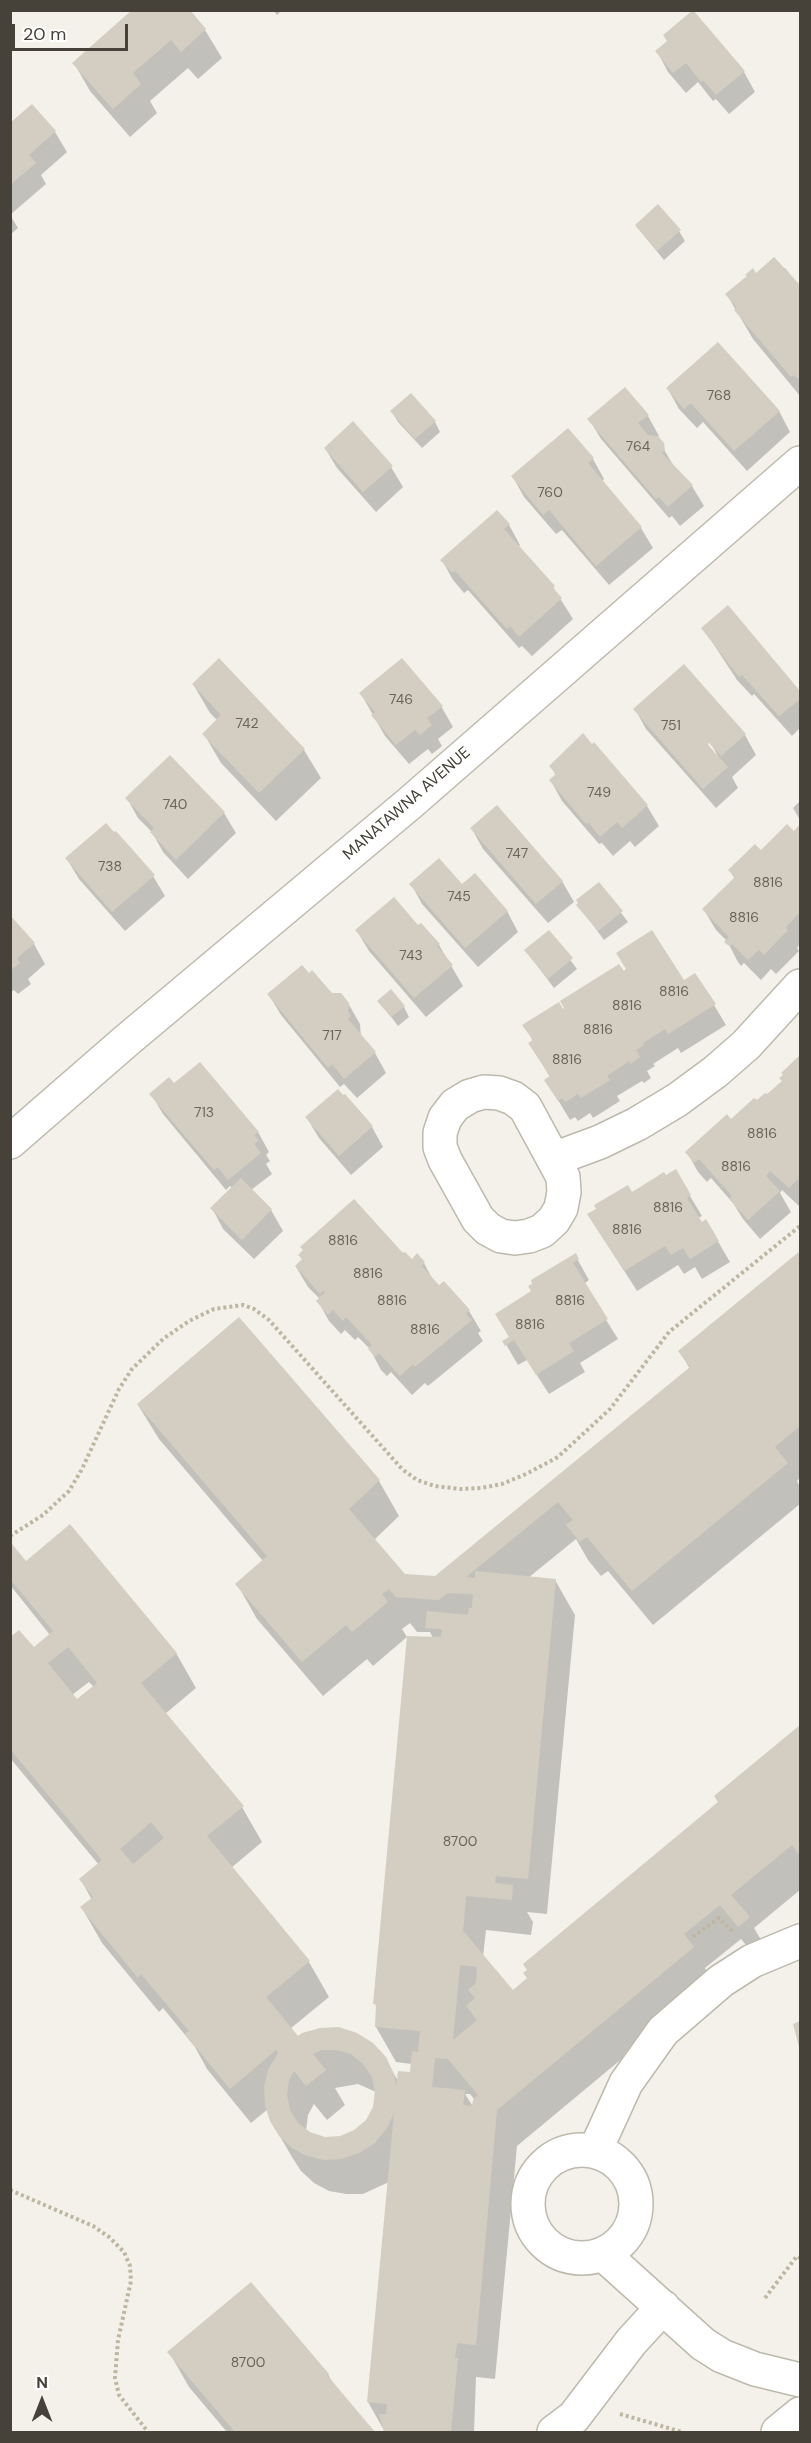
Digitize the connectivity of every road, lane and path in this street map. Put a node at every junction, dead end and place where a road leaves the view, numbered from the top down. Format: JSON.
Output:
{"nodes":[{"id":1,"x":801,"y":463,"type":"edge"},
{"id":2,"x":801,"y":986,"type":"edge"},
{"id":3,"x":10,"y":1142,"type":"edge"},
{"id":4,"x":554,"y":1159,"type":"junction"},
{"id":5,"x":801,"y":1226,"type":"edge"},
{"id":6,"x":10,"y":1536,"type":"edge"},
{"id":7,"x":801,"y":1941,"type":"edge"},
{"id":8,"x":595,"y":2151,"type":"junction"},
{"id":9,"x":10,"y":2190,"type":"edge"},
{"id":10,"x":603,"y":2254,"type":"junction"},
{"id":11,"x":801,"y":2258,"type":"edge"},
{"id":12,"x":765,"y":2298,"type":"dead end"},
{"id":13,"x":663,"y":2307,"type":"junction"},
{"id":14,"x":801,"y":2380,"type":"edge"},
{"id":15,"x":613,"y":2412,"type":"dead end"},
{"id":16,"x":801,"y":2414,"type":"edge"},
{"id":17,"x":148,"y":2433,"type":"edge"},
{"id":18,"x":554,"y":2433,"type":"edge"},
{"id":19,"x":682,"y":2433,"type":"edge"},
{"id":20,"x":778,"y":2433,"type":"edge"}],
"edges":[{"from":1,"to":3,"type":"street","name":"MANATAWNA AVENUE"},
{"from":2,"to":4,"type":"street"},
{"from":4,"to":4,"type":"street"},
{"from":5,"to":6,"type":"path"},
{"from":7,"to":8,"type":"street"},
{"from":8,"to":10,"type":"street"},
{"from":8,"to":10,"type":"street"},
{"from":9,"to":17,"type":"path"},
{"from":10,"to":13,"type":"street"},
{"from":11,"to":12,"type":"path"},
{"from":13,"to":14,"type":"street"},
{"from":13,"to":18,"type":"street"},
{"from":15,"to":19,"type":"path"},
{"from":16,"to":20,"type":"street"}]}
